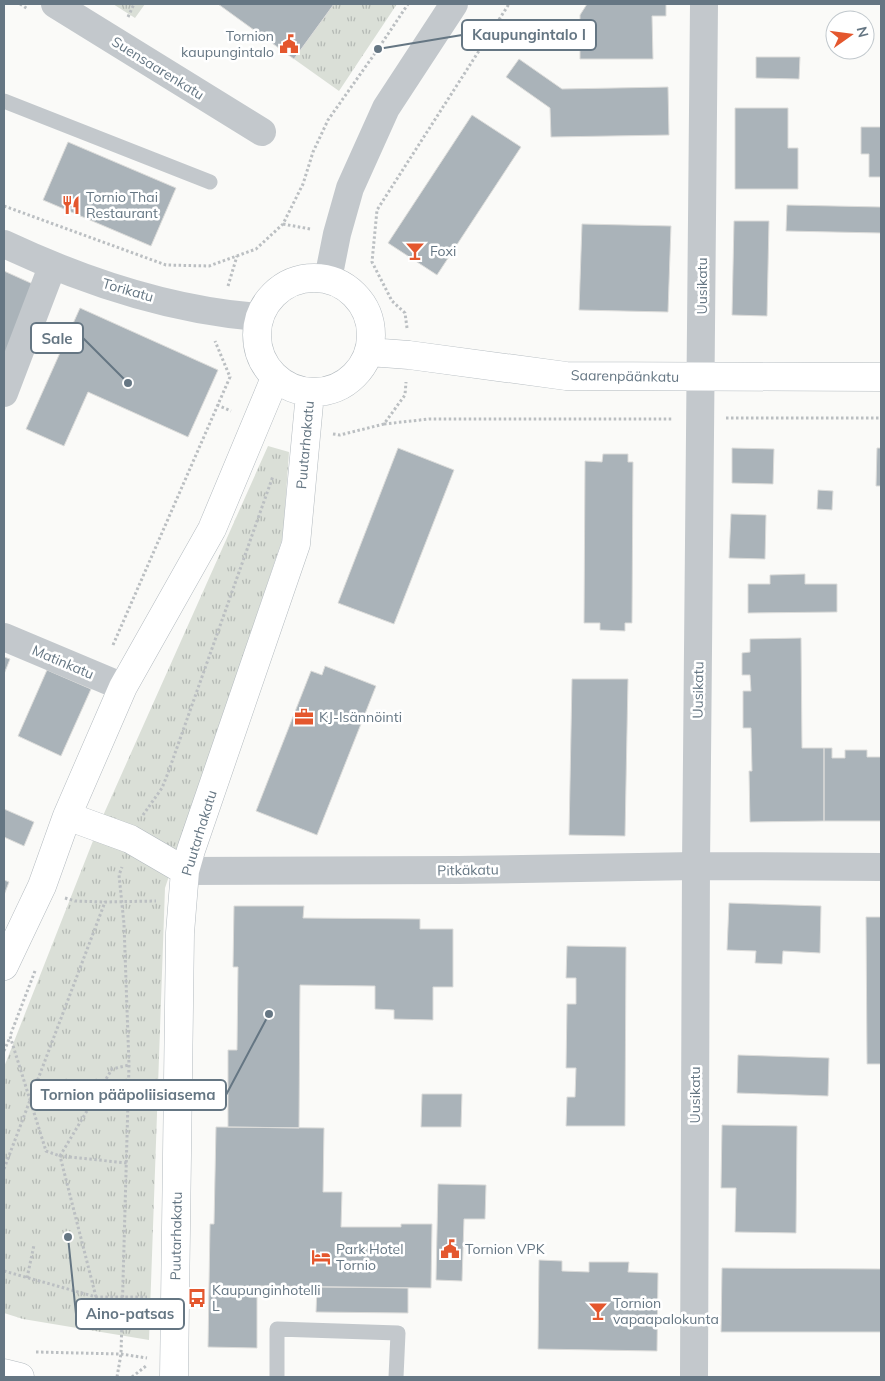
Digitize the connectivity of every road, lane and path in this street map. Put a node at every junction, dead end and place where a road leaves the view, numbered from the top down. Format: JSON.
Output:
{"nodes":[{"id":1,"x":54,"y":4,"type":"edge"},
{"id":2,"x":134,"y":4,"type":"edge"},
{"id":3,"x":408,"y":4,"type":"edge"},
{"id":4,"x":454,"y":4,"type":"edge"},
{"id":5,"x":509,"y":4,"type":"edge"},
{"id":6,"x":704,"y":4,"type":"edge"},
{"id":7,"x":124,"y":24,"type":"dead end"},
{"id":8,"x":4,"y":101,"type":"edge"},
{"id":9,"x":323,"y":116,"type":"dead end"},
{"id":10,"x":328,"y":120,"type":"junction"},
{"id":11,"x":262,"y":132,"type":"dead end"},
{"id":12,"x":210,"y":182,"type":"dead end"},
{"id":13,"x":4,"y":206,"type":"edge"},
{"id":14,"x":377,"y":210,"type":"dead end"},
{"id":15,"x":4,"y":244,"type":"edge"},
{"id":16,"x":52,"y":267,"type":"junction"},
{"id":17,"x":328,"y":279,"type":"junction"},
{"id":18,"x":220,"y":314,"type":"junction"},
{"id":19,"x":257,"y":317,"type":"junction"},
{"id":20,"x":369,"y":352,"type":"junction"},
{"id":21,"x":701,"y":377,"type":"junction"},
{"id":22,"x":275,"y":378,"type":"junction"},
{"id":23,"x":881,"y":378,"type":"edge"},
{"id":24,"x":4,"y":393,"type":"edge"},
{"id":25,"x":310,"y":393,"type":"junction"},
{"id":26,"x":701,"y":418,"type":"junction"},
{"id":27,"x":881,"y":418,"type":"edge"},
{"id":28,"x":384,"y":424,"type":"dead end"},
{"id":29,"x":275,"y":469,"type":"dead end"},
{"id":30,"x":248,"y":550,"type":"dead end"},
{"id":31,"x":4,"y":637,"type":"edge"},
{"id":32,"x":111,"y":681,"type":"junction"},
{"id":33,"x":67,"y":816,"type":"junction"},
{"id":34,"x":696,"y":866,"type":"junction"},
{"id":35,"x":881,"y":867,"type":"edge"},
{"id":36,"x":185,"y":871,"type":"junction"},
{"id":37,"x":122,"y":901,"type":"dead end"},
{"id":38,"x":38,"y":962,"type":"dead end"},
{"id":39,"x":4,"y":966,"type":"edge"},
{"id":40,"x":10,"y":1036,"type":"junction"},
{"id":41,"x":4,"y":1050,"type":"edge"},
{"id":42,"x":129,"y":1065,"type":"dead end"},
{"id":43,"x":30,"y":1101,"type":"junction"},
{"id":44,"x":60,"y":1156,"type":"junction"},
{"id":45,"x":126,"y":1163,"type":"dead end"},
{"id":46,"x":4,"y":1169,"type":"edge"},
{"id":47,"x":34,"y":1245,"type":"dead end"},
{"id":48,"x":4,"y":1272,"type":"edge"},
{"id":49,"x":27,"y":1278,"type":"junction"},
{"id":50,"x":96,"y":1296,"type":"junction"},
{"id":51,"x":150,"y":1297,"type":"dead end"},
{"id":52,"x":29,"y":1350,"type":"dead end"},
{"id":53,"x":155,"y":1358,"type":"dead end"},
{"id":54,"x":4,"y":1373,"type":"edge"},
{"id":55,"x":20,"y":1377,"type":"edge"},
{"id":56,"x":174,"y":1377,"type":"edge"},
{"id":57,"x":277,"y":1377,"type":"edge"},
{"id":58,"x":396,"y":1377,"type":"edge"},
{"id":59,"x":694,"y":1377,"type":"edge"}],
"edges":[{"from":1,"to":11,"type":"street","name":"Suensaarenkatu"},
{"from":2,"to":7,"type":"path"},
{"from":3,"to":10,"type":"path"},
{"from":4,"to":17,"type":"street"},
{"from":5,"to":14,"type":"path"},
{"from":6,"to":21,"type":"street","name":"Uusikatu"},
{"from":8,"to":12,"type":"lane"},
{"from":9,"to":10,"type":"path"},
{"from":10,"to":13,"type":"path"},
{"from":15,"to":16,"type":"street","name":"Torikatu"},
{"from":16,"to":18,"type":"street","name":"Torikatu"},
{"from":16,"to":24,"type":"street"},
{"from":17,"to":19,"type":"street"},
{"from":17,"to":20,"type":"street"},
{"from":18,"to":19,"type":"street","name":"Torikatu"},
{"from":18,"to":32,"type":"path"},
{"from":19,"to":22,"type":"street"},
{"from":20,"to":21,"type":"street","name":"Saarenpäänkatu"},
{"from":20,"to":25,"type":"street"},
{"from":21,"to":23,"type":"street","name":"Saarenpäänkatu"},
{"from":21,"to":26,"type":"street","name":"Uusikatu"},
{"from":22,"to":25,"type":"street"},
{"from":22,"to":32,"type":"street"},
{"from":25,"to":36,"type":"street","name":"Puutarhakatu"},
{"from":26,"to":27,"type":"path"},
{"from":26,"to":28,"type":"path"},
{"from":26,"to":34,"type":"street","name":"Uusikatu"},
{"from":29,"to":30,"type":"path"},
{"from":31,"to":32,"type":"street","name":"Matinkatu"},
{"from":32,"to":33,"type":"street"},
{"from":33,"to":36,"type":"street"},
{"from":33,"to":39,"type":"street"},
{"from":34,"to":35,"type":"street","name":"Pitkäkatu"},
{"from":34,"to":36,"type":"street","name":"Pitkäkatu"},
{"from":34,"to":59,"type":"street","name":"Uusikatu"},
{"from":36,"to":56,"type":"street","name":"Puutarhakatu"},
{"from":37,"to":43,"type":"path"},
{"from":38,"to":40,"type":"path"},
{"from":40,"to":41,"type":"path"},
{"from":40,"to":43,"type":"path"},
{"from":42,"to":44,"type":"path"},
{"from":43,"to":44,"type":"path"},
{"from":43,"to":46,"type":"path"},
{"from":44,"to":45,"type":"path"},
{"from":44,"to":50,"type":"path"},
{"from":47,"to":49,"type":"path"},
{"from":48,"to":49,"type":"path"},
{"from":49,"to":50,"type":"path"},
{"from":50,"to":51,"type":"path"},
{"from":52,"to":53,"type":"path"},
{"from":54,"to":55,"type":"street"},
{"from":57,"to":58,"type":"lane"}]}
